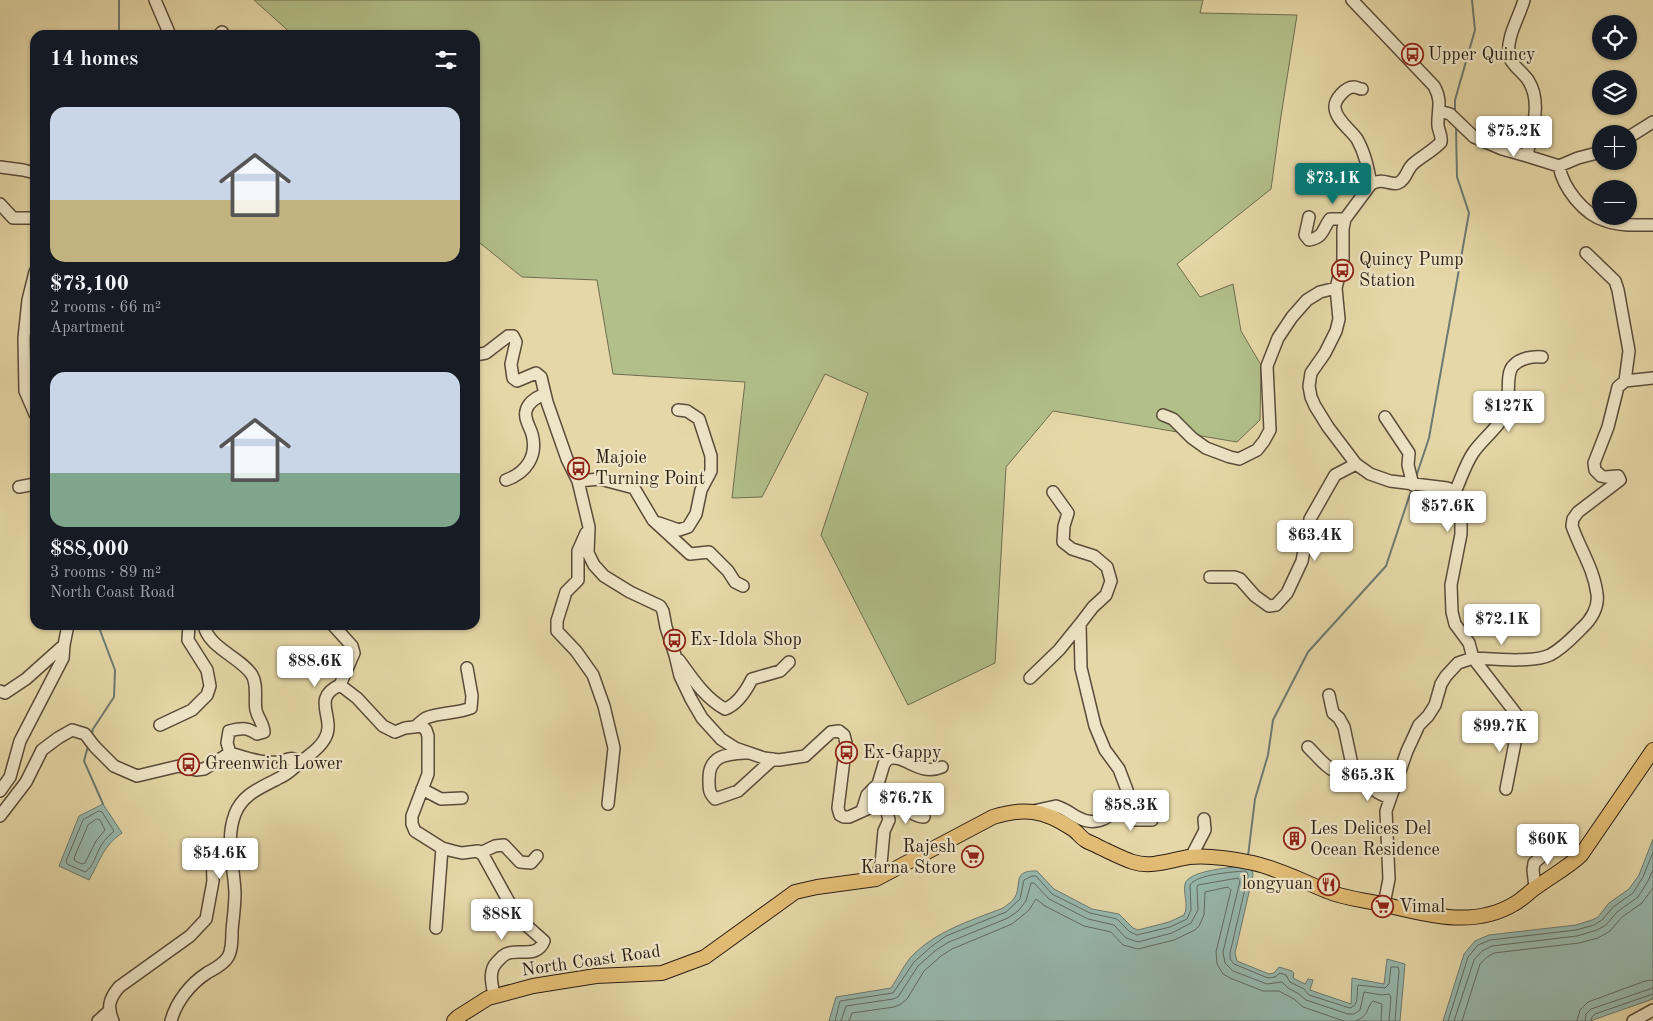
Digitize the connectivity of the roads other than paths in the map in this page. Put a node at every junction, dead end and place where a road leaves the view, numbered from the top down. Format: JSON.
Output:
{"nodes":[{"id":1,"x":155,"y":0,"type":"edge"},
{"id":2,"x":1352,"y":0,"type":"edge"},
{"id":3,"x":1524,"y":0,"type":"edge"},
{"id":4,"x":168,"y":30,"type":"edge"},
{"id":5,"x":1362,"y":89,"type":"dead end"},
{"id":6,"x":1440,"y":110,"type":"junction"},
{"id":7,"x":1653,"y":122,"type":"edge"},
{"id":8,"x":1637,"y":132,"type":"edge"},
{"id":9,"x":1592,"y":154,"type":"edge"},
{"id":10,"x":1527,"y":156,"type":"junction"},
{"id":11,"x":1559,"y":166,"type":"junction"},
{"id":12,"x":0,"y":167,"type":"edge"},
{"id":13,"x":30,"y":172,"type":"edge"},
{"id":14,"x":1371,"y":184,"type":"junction"},
{"id":15,"x":0,"y":204,"type":"edge"},
{"id":16,"x":1309,"y":217,"type":"dead end"},
{"id":17,"x":30,"y":218,"type":"edge"},
{"id":18,"x":1345,"y":219,"type":"junction"},
{"id":19,"x":1653,"y":225,"type":"edge"},
{"id":20,"x":1586,"y":253,"type":"dead end"},
{"id":21,"x":1336,"y":288,"type":"junction"},
{"id":22,"x":30,"y":292,"type":"edge"},
{"id":23,"x":480,"y":355,"type":"edge"},
{"id":24,"x":1542,"y":357,"type":"dead end"},
{"id":25,"x":1653,"y":378,"type":"edge"},
{"id":26,"x":1625,"y":381,"type":"junction"},
{"id":27,"x":545,"y":394,"type":"junction"},
{"id":28,"x":30,"y":402,"type":"edge"},
{"id":29,"x":678,"y":410,"type":"dead end"},
{"id":30,"x":1163,"y":416,"type":"dead end"},
{"id":31,"x":1385,"y":417,"type":"dead end"},
{"id":32,"x":1356,"y":464,"type":"junction"},
{"id":33,"x":506,"y":480,"type":"dead end"},
{"id":34,"x":578,"y":481,"type":"junction"},
{"id":35,"x":30,"y":485,"type":"edge"},
{"id":36,"x":1413,"y":485,"type":"junction"},
{"id":37,"x":20,"y":487,"type":"dead end"},
{"id":38,"x":1053,"y":492,"type":"dead end"},
{"id":39,"x":1454,"y":492,"type":"junction"},
{"id":40,"x":653,"y":520,"type":"junction"},
{"id":41,"x":589,"y":527,"type":"junction"},
{"id":42,"x":1210,"y":577,"type":"dead end"},
{"id":43,"x":743,"y":586,"type":"dead end"},
{"id":44,"x":1080,"y":624,"type":"junction"},
{"id":45,"x":67,"y":630,"type":"edge"},
{"id":46,"x":189,"y":630,"type":"edge"},
{"id":47,"x":205,"y":630,"type":"edge"},
{"id":48,"x":338,"y":630,"type":"edge"},
{"id":49,"x":64,"y":645,"type":"junction"},
{"id":50,"x":675,"y":655,"type":"junction"},
{"id":51,"x":1473,"y":658,"type":"junction"},
{"id":52,"x":789,"y":662,"type":"dead end"},
{"id":53,"x":467,"y":668,"type":"dead end"},
{"id":54,"x":1030,"y":678,"type":"dead end"},
{"id":55,"x":340,"y":685,"type":"junction"},
{"id":56,"x":2,"y":693,"type":"edge"},
{"id":57,"x":1329,"y":695,"type":"dead end"},
{"id":58,"x":160,"y":725,"type":"dead end"},
{"id":59,"x":416,"y":726,"type":"junction"},
{"id":60,"x":1308,"y":747,"type":"dead end"},
{"id":61,"x":1653,"y":750,"type":"edge"},
{"id":62,"x":748,"y":753,"type":"junction"},
{"id":63,"x":230,"y":754,"type":"junction"},
{"id":64,"x":773,"y":759,"type":"junction"},
{"id":65,"x":300,"y":762,"type":"junction"},
{"id":66,"x":942,"y":767,"type":"dead end"},
{"id":67,"x":1354,"y":774,"type":"junction"},
{"id":68,"x":422,"y":789,"type":"junction"},
{"id":69,"x":1506,"y":789,"type":"dead end"},
{"id":70,"x":0,"y":791,"type":"edge"},
{"id":71,"x":462,"y":798,"type":"dead end"},
{"id":72,"x":1390,"y":798,"type":"junction"},
{"id":73,"x":608,"y":804,"type":"dead end"},
{"id":74,"x":886,"y":808,"type":"junction"},
{"id":75,"x":1117,"y":810,"type":"junction"},
{"id":76,"x":862,"y":811,"type":"junction"},
{"id":77,"x":1033,"y":811,"type":"junction"},
{"id":78,"x":0,"y":816,"type":"edge"},
{"id":79,"x":924,"y":817,"type":"dead end"},
{"id":80,"x":1204,"y":819,"type":"dead end"},
{"id":81,"x":1152,"y":820,"type":"dead end"},
{"id":82,"x":1556,"y":844,"type":"dead end"},
{"id":83,"x":230,"y":845,"type":"junction"},
{"id":84,"x":442,"y":848,"type":"junction"},
{"id":85,"x":480,"y":853,"type":"junction"},
{"id":86,"x":537,"y":856,"type":"dead end"},
{"id":87,"x":1191,"y":857,"type":"junction"},
{"id":88,"x":876,"y":880,"type":"junction"},
{"id":89,"x":1535,"y":888,"type":"junction"},
{"id":90,"x":1384,"y":904,"type":"junction"},
{"id":91,"x":436,"y":928,"type":"dead end"},
{"id":92,"x":494,"y":996,"type":"junction"},
{"id":93,"x":1653,"y":1010,"type":"edge"},
{"id":94,"x":111,"y":1016,"type":"edge"},
{"id":95,"x":98,"y":1021,"type":"edge"},
{"id":96,"x":171,"y":1021,"type":"edge"},
{"id":97,"x":454,"y":1021,"type":"edge"},
{"id":98,"x":1633,"y":1021,"type":"edge"}],
"edges":[{"from":1,"to":4,"type":"street"},
{"from":2,"to":6,"type":"street"},
{"from":3,"to":10,"type":"street"},
{"from":5,"to":14,"type":"street"},
{"from":6,"to":10,"type":"street"},
{"from":6,"to":14,"type":"street"},
{"from":7,"to":8,"type":"street"},
{"from":9,"to":11,"type":"street"},
{"from":10,"to":11,"type":"street"},
{"from":11,"to":19,"type":"street"},
{"from":12,"to":13,"type":"street"},
{"from":14,"to":18,"type":"street"},
{"from":15,"to":17,"type":"street"},
{"from":16,"to":18,"type":"street"},
{"from":18,"to":21,"type":"street"},
{"from":20,"to":26,"type":"street"},
{"from":21,"to":30,"type":"street"},
{"from":21,"to":32,"type":"street"},
{"from":22,"to":28,"type":"street"},
{"from":23,"to":27,"type":"street"},
{"from":24,"to":39,"type":"street"},
{"from":25,"to":26,"type":"street"},
{"from":26,"to":51,"type":"street"},
{"from":27,"to":33,"type":"street"},
{"from":27,"to":34,"type":"street"},
{"from":29,"to":40,"type":"street"},
{"from":31,"to":36,"type":"street"},
{"from":32,"to":36,"type":"street"},
{"from":32,"to":42,"type":"street"},
{"from":34,"to":40,"type":"street"},
{"from":34,"to":41,"type":"street"},
{"from":35,"to":37,"type":"street"},
{"from":36,"to":39,"type":"street"},
{"from":38,"to":44,"type":"street"},
{"from":39,"to":51,"type":"street"},
{"from":40,"to":43,"type":"street"},
{"from":41,"to":50,"type":"street"},
{"from":41,"to":73,"type":"street"},
{"from":44,"to":54,"type":"street"},
{"from":44,"to":75,"type":"street"},
{"from":45,"to":49,"type":"street"},
{"from":46,"to":58,"type":"street"},
{"from":47,"to":63,"type":"street"},
{"from":48,"to":55,"type":"street"},
{"from":49,"to":56,"type":"street"},
{"from":49,"to":70,"type":"street"},
{"from":50,"to":52,"type":"street"},
{"from":50,"to":62,"type":"street"},
{"from":51,"to":69,"type":"street"},
{"from":51,"to":72,"type":"street"},
{"from":53,"to":59,"type":"street"},
{"from":55,"to":59,"type":"street"},
{"from":55,"to":65,"type":"street"},
{"from":57,"to":67,"type":"street"},
{"from":59,"to":68,"type":"street"},
{"from":60,"to":67,"type":"street"},
{"from":61,"to":89,"type":"main road","name":"North Coast Road"},
{"from":62,"to":64,"type":"street"},
{"from":62,"to":64,"type":"street"},
{"from":63,"to":65,"type":"street"},
{"from":63,"to":78,"type":"street"},
{"from":64,"to":76,"type":"street"},
{"from":65,"to":83,"type":"street"},
{"from":66,"to":76,"type":"street"},
{"from":67,"to":72,"type":"street"},
{"from":68,"to":71,"type":"street"},
{"from":68,"to":84,"type":"street"},
{"from":72,"to":90,"type":"street"},
{"from":74,"to":76,"type":"street"},
{"from":74,"to":79,"type":"street"},
{"from":74,"to":88,"type":"street"},
{"from":75,"to":77,"type":"street"},
{"from":75,"to":81,"type":"street"},
{"from":77,"to":87,"type":"main road","name":"North Coast Road"},
{"from":77,"to":88,"type":"main road","name":"North Coast Road"},
{"from":80,"to":87,"type":"street"},
{"from":82,"to":89,"type":"street"},
{"from":83,"to":94,"type":"street"},
{"from":83,"to":96,"type":"street"},
{"from":84,"to":85,"type":"street"},
{"from":84,"to":91,"type":"street"},
{"from":85,"to":86,"type":"street"},
{"from":85,"to":92,"type":"street"},
{"from":87,"to":90,"type":"main road","name":"North Coast Road"},
{"from":88,"to":92,"type":"main road","name":"North Coast Road"},
{"from":89,"to":90,"type":"main road","name":"North Coast Road"},
{"from":92,"to":97,"type":"main road","name":"North Coast Road"},
{"from":93,"to":98,"type":"street"},
{"from":94,"to":95,"type":"street"}]}
